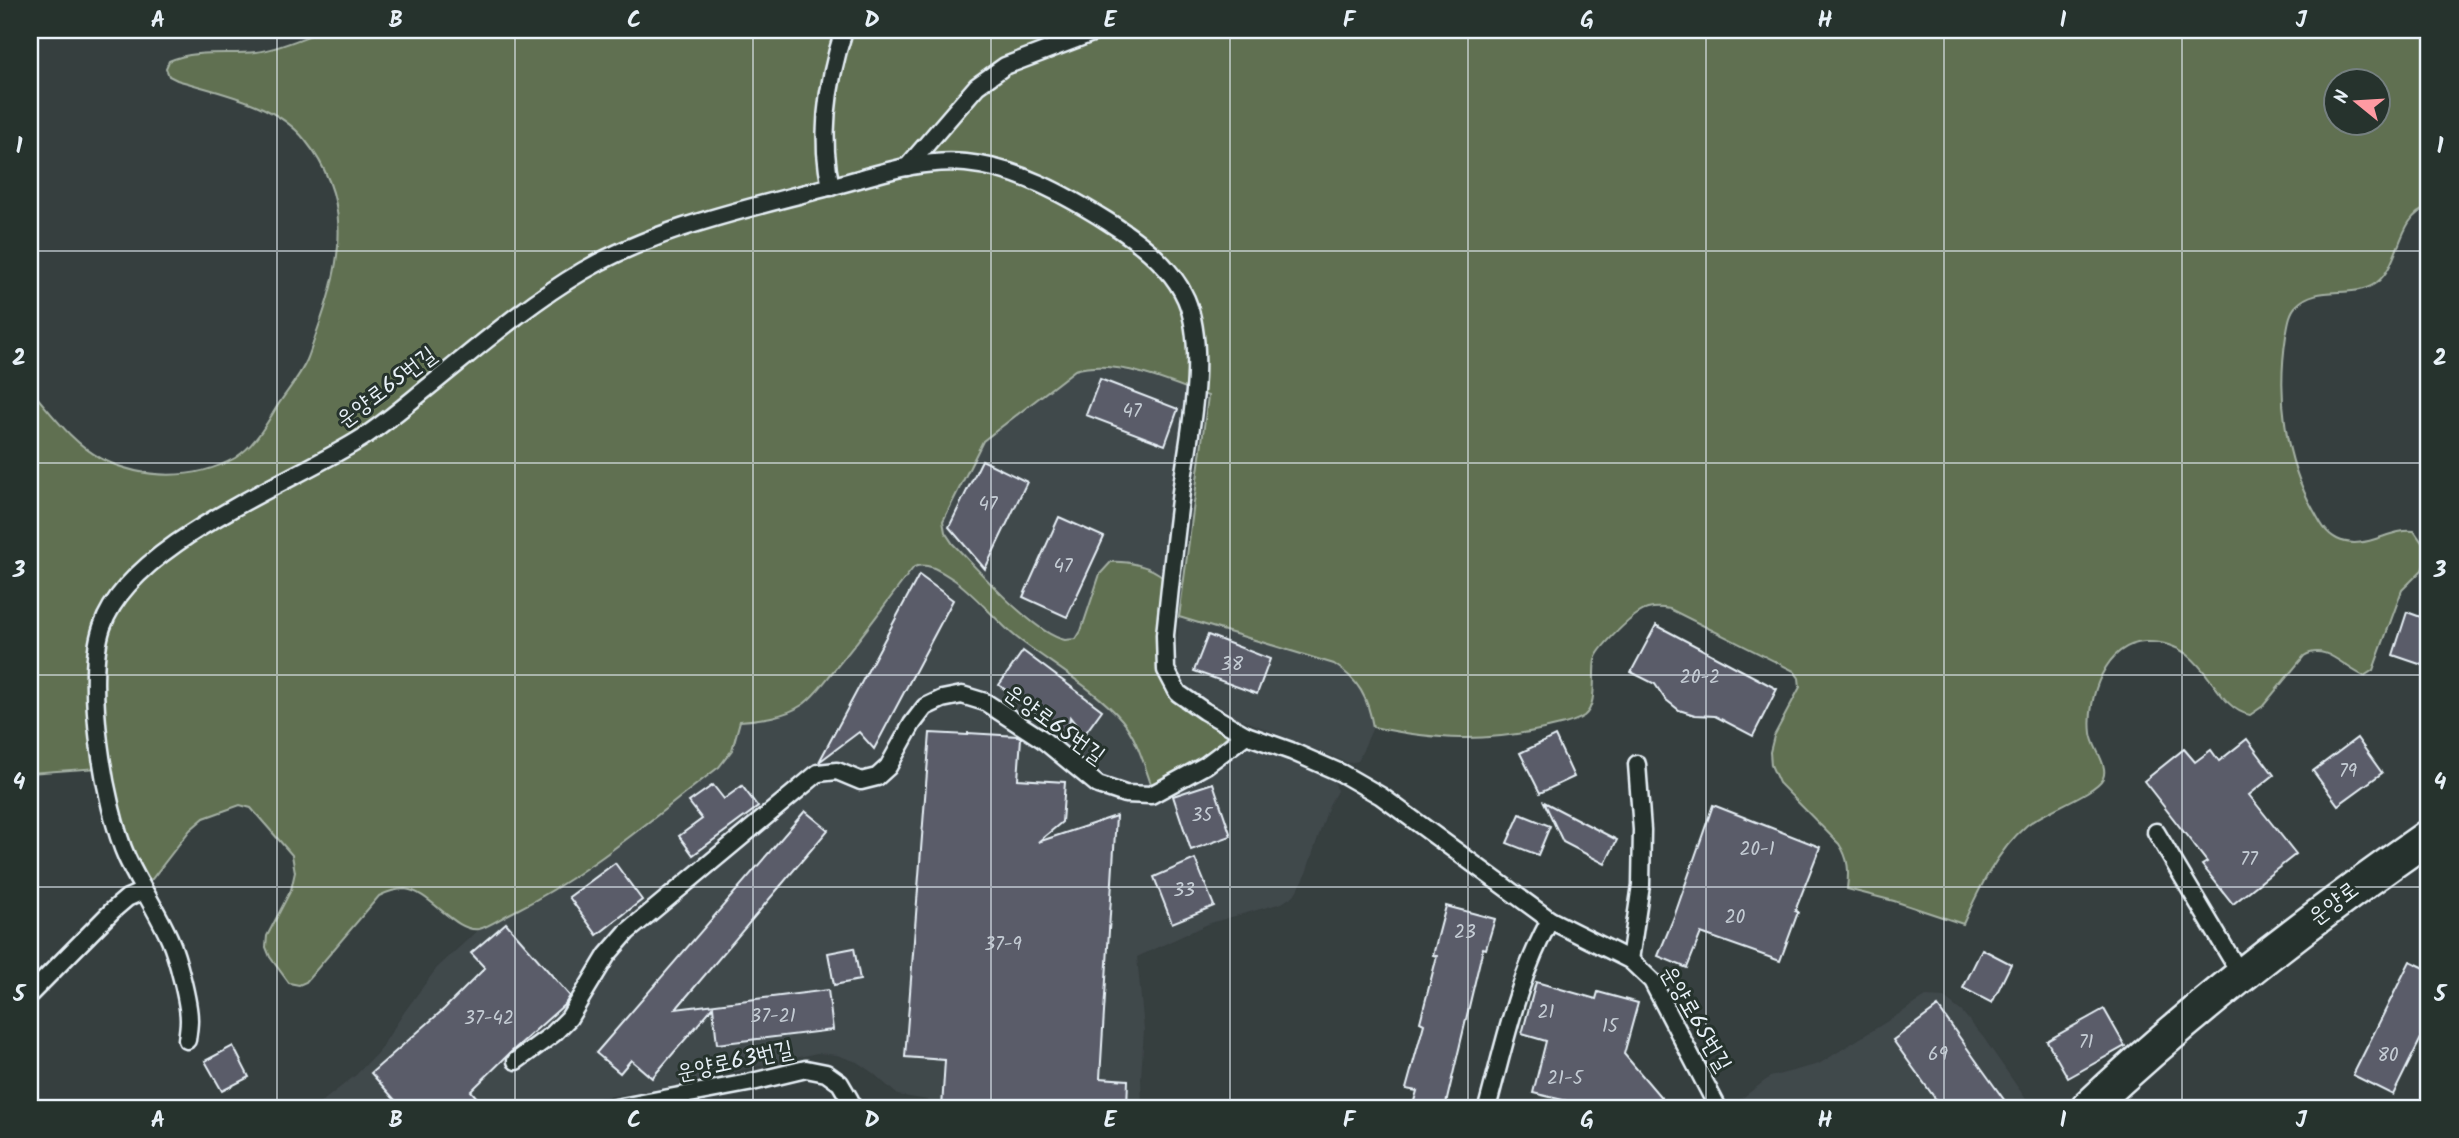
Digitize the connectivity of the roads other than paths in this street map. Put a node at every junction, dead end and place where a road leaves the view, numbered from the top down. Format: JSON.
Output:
{"nodes":[{"id":1,"x":844,"y":30,"type":"edge"},
{"id":2,"x":1100,"y":30,"type":"edge"},
{"id":3,"x":907,"y":167,"type":"junction"},
{"id":4,"x":831,"y":187,"type":"junction"},
{"id":5,"x":1246,"y":735,"type":"junction"},
{"id":6,"x":1637,"y":764,"type":"dead end"},
{"id":7,"x":2156,"y":832,"type":"dead end"},
{"id":8,"x":2429,"y":836,"type":"edge"},
{"id":9,"x":143,"y":891,"type":"junction"},
{"id":10,"x":1550,"y":920,"type":"junction"},
{"id":11,"x":1630,"y":960,"type":"junction"},
{"id":12,"x":2241,"y":975,"type":"junction"},
{"id":13,"x":30,"y":994,"type":"edge"},
{"id":14,"x":187,"y":1040,"type":"dead end"},
{"id":15,"x":516,"y":1061,"type":"dead end"},
{"id":16,"x":850,"y":1100,"type":"dead end"},
{"id":17,"x":616,"y":1108,"type":"edge"},
{"id":18,"x":1487,"y":1108,"type":"edge"},
{"id":19,"x":1718,"y":1108,"type":"edge"},
{"id":20,"x":2088,"y":1108,"type":"edge"}],
"edges":[{"from":1,"to":4,"type":"lane"},
{"from":2,"to":3,"type":"lane"},
{"from":3,"to":4,"type":"lane","name":"운양로65번길"},
{"from":3,"to":5,"type":"lane","name":"운양로65번길"},
{"from":4,"to":9,"type":"lane","name":"운양로65번길"},
{"from":5,"to":10,"type":"lane","name":"운양로65번길"},
{"from":5,"to":15,"type":"lane","name":"운양로65번길"},
{"from":6,"to":11,"type":"lane"},
{"from":7,"to":12,"type":"lane"},
{"from":8,"to":12,"type":"street","name":"운양로"},
{"from":9,"to":13,"type":"lane"},
{"from":9,"to":14,"type":"lane","name":"운양로65번길"},
{"from":10,"to":11,"type":"lane","name":"운양로65번길"},
{"from":10,"to":18,"type":"lane"},
{"from":11,"to":19,"type":"lane","name":"운양로65번길"},
{"from":12,"to":20,"type":"street","name":"운양로"},
{"from":16,"to":17,"type":"lane","name":"운양로63번길"}]}
